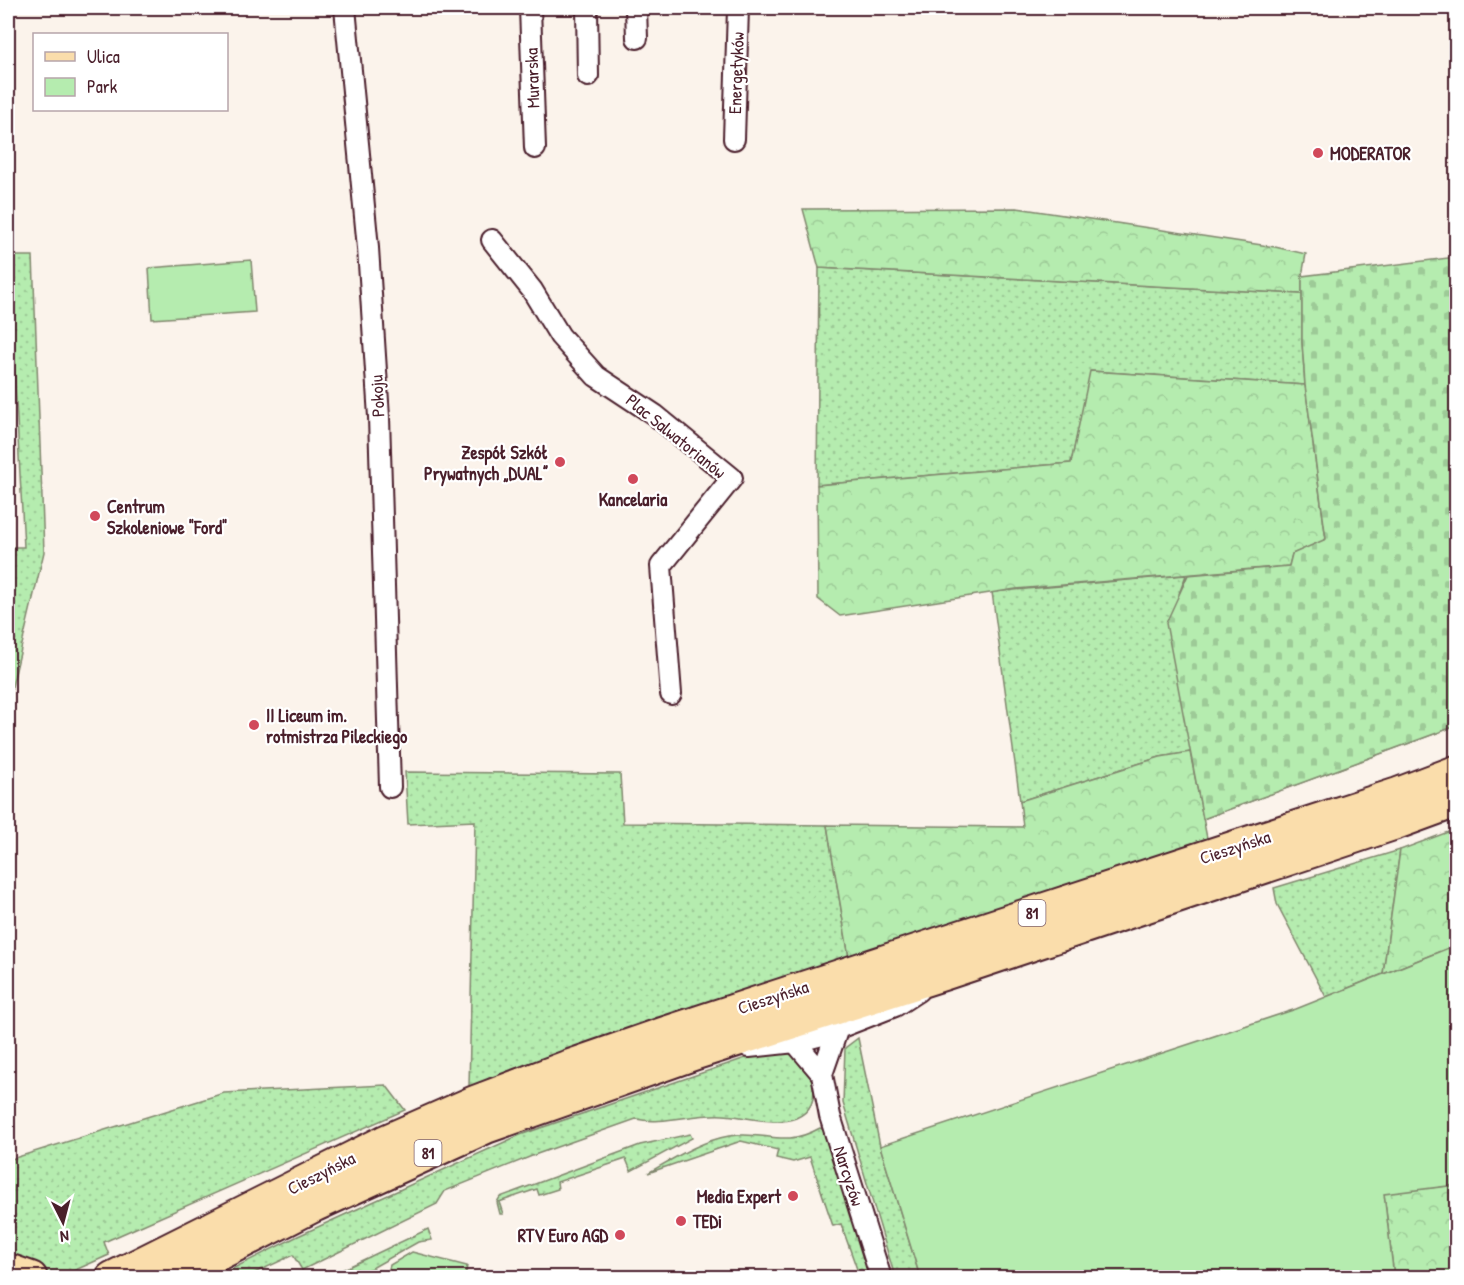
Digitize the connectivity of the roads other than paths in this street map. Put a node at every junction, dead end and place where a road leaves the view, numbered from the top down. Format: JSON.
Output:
{"nodes":[{"id":1,"x":345,"y":8,"type":"edge"},
{"id":2,"x":530,"y":8,"type":"edge"},
{"id":3,"x":587,"y":8,"type":"edge"},
{"id":4,"x":636,"y":8,"type":"edge"},
{"id":5,"x":738,"y":8,"type":"edge"},
{"id":6,"x":637,"y":39,"type":"dead end"},
{"id":7,"x":588,"y":76,"type":"dead end"},
{"id":8,"x":734,"y":139,"type":"dead end"},
{"id":9,"x":535,"y":148,"type":"dead end"},
{"id":10,"x":492,"y":240,"type":"dead end"},
{"id":11,"x":670,"y":694,"type":"dead end"},
{"id":12,"x":1456,"y":772,"type":"edge"},
{"id":13,"x":390,"y":787,"type":"dead end"},
{"id":14,"x":1456,"y":801,"type":"edge"},
{"id":15,"x":946,"y":973,"type":"junction"},
{"id":16,"x":837,"y":1028,"type":"junction"},
{"id":17,"x":795,"y":1042,"type":"junction"},
{"id":18,"x":696,"y":1053,"type":"junction"},
{"id":19,"x":822,"y":1074,"type":"junction"},
{"id":20,"x":8,"y":1270,"type":"edge"},
{"id":21,"x":31,"y":1278,"type":"edge"},
{"id":22,"x":112,"y":1278,"type":"edge"},
{"id":23,"x":171,"y":1278,"type":"edge"},
{"id":24,"x":881,"y":1278,"type":"edge"}],
"edges":[{"from":1,"to":13,"type":"street","name":"Pokoju"},
{"from":2,"to":9,"type":"street","name":"Murarska"},
{"from":3,"to":7,"type":"street"},
{"from":4,"to":6,"type":"street"},
{"from":5,"to":8,"type":"street","name":"Energetyków"},
{"from":10,"to":11,"type":"street","name":"Plac Salwatorianów"},
{"from":12,"to":22,"type":"main road","name":"Cieszyńska","number":"81"},
{"from":14,"to":15,"type":"main road","name":"Cieszyńska","number":"81"},
{"from":15,"to":16,"type":"street"},
{"from":15,"to":18,"type":"main road","name":"Cieszyńska","number":"81"},
{"from":16,"to":17,"type":"street"},
{"from":16,"to":19,"type":"street","name":"Narcyzów"},
{"from":17,"to":18,"type":"street"},
{"from":17,"to":19,"type":"street","name":"Narcyzów"},
{"from":18,"to":23,"type":"main road","name":"Cieszyńska","number":"81"},
{"from":19,"to":24,"type":"street","name":"Narcyzów"},
{"from":20,"to":21,"type":"main road"}]}
